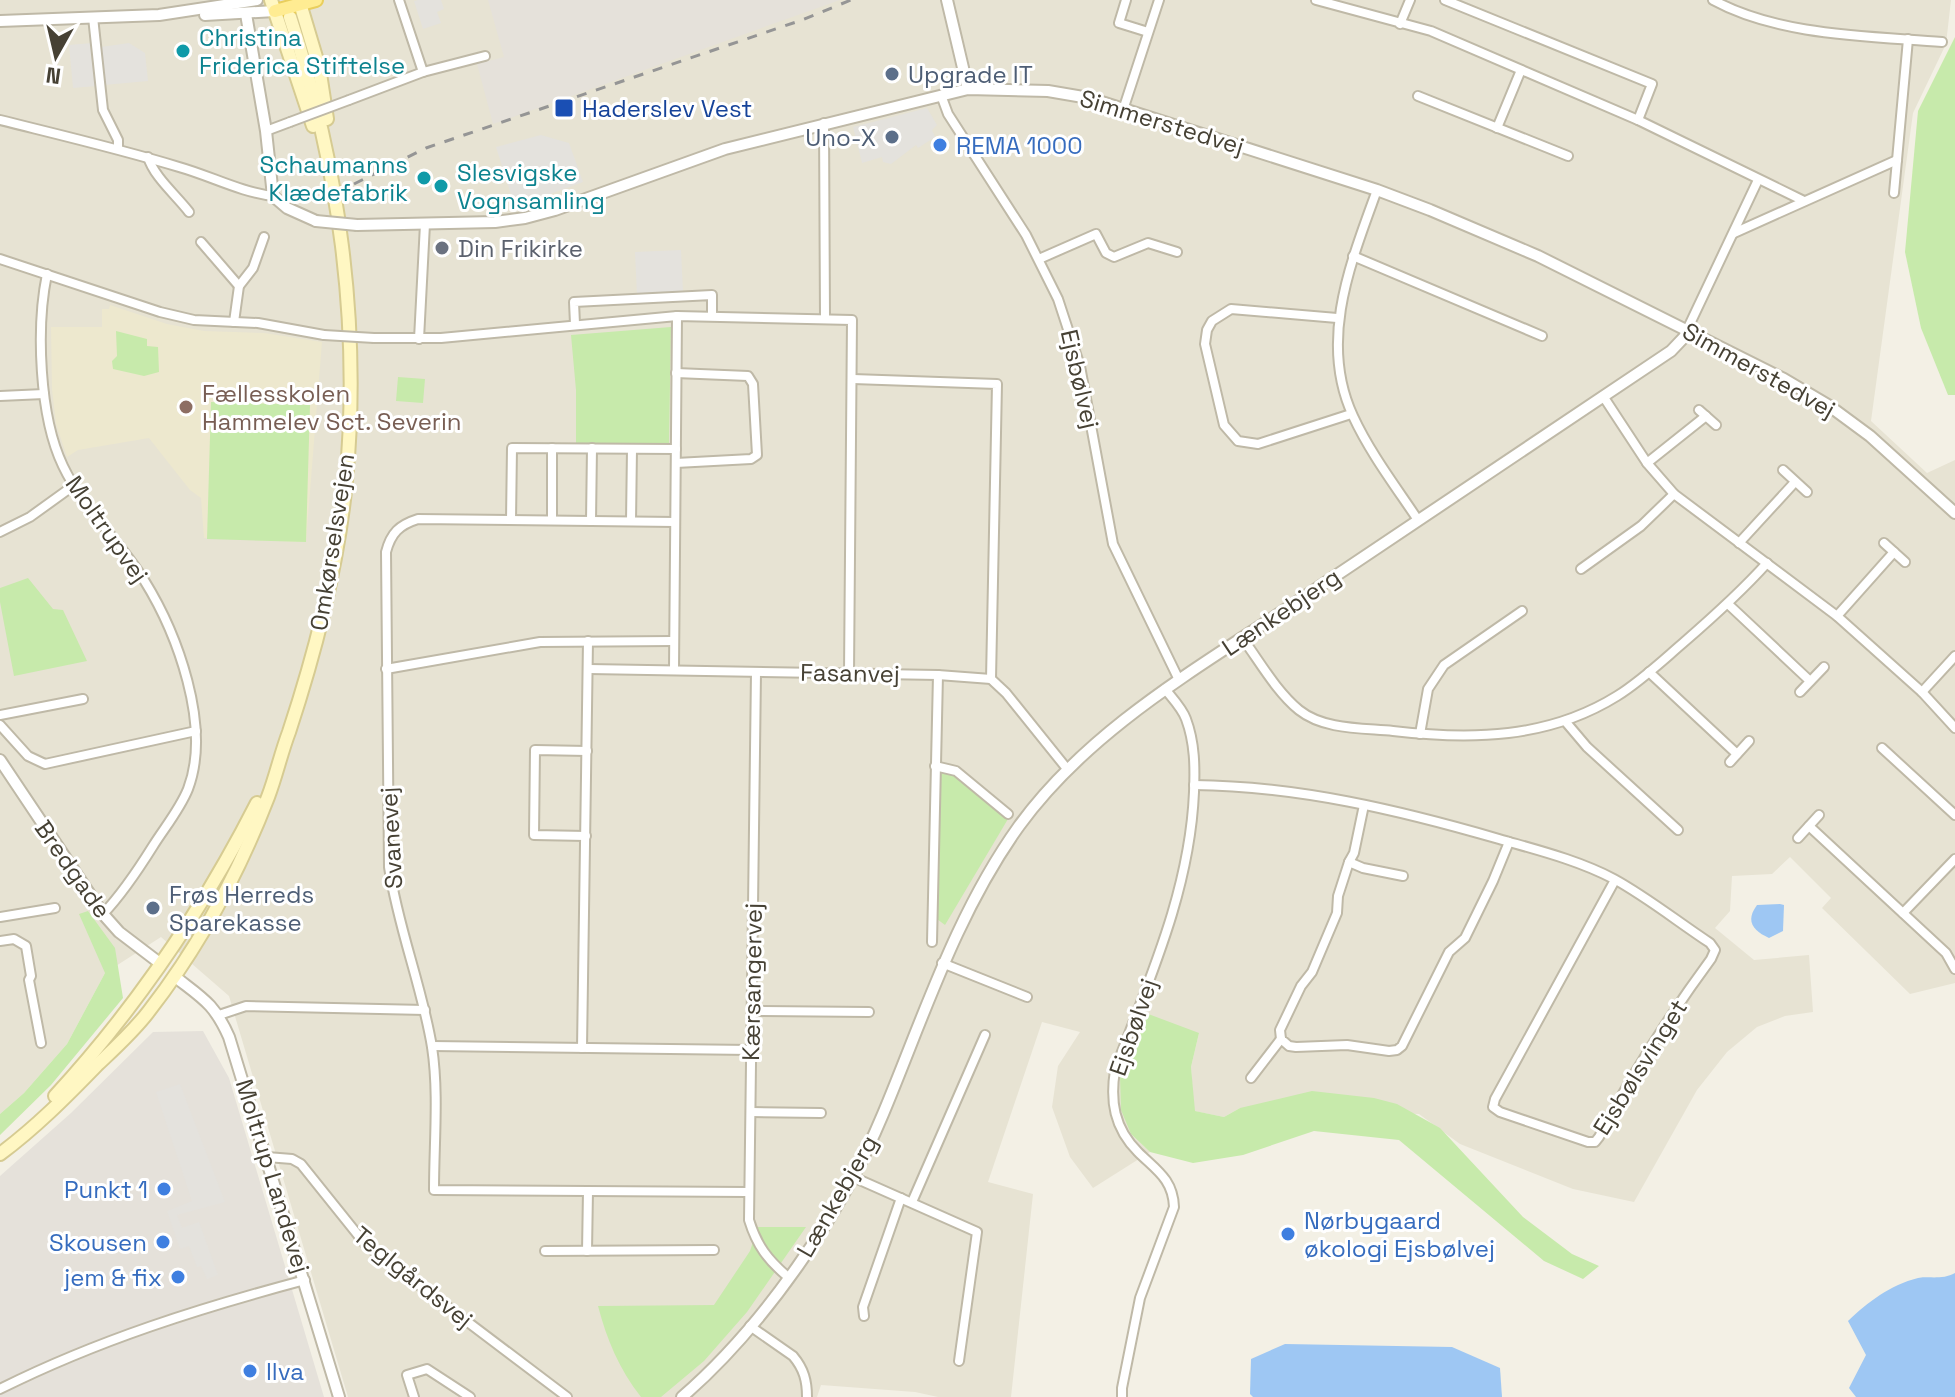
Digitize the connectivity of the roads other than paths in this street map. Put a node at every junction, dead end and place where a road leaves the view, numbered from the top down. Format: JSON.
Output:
{"nodes":[{"id":1,"x":257,"y":0,"type":"edge"},
{"id":2,"x":316,"y":0,"type":"edge"},
{"id":3,"x":399,"y":0,"type":"edge"},
{"id":4,"x":947,"y":0,"type":"edge"},
{"id":5,"x":1126,"y":0,"type":"edge"},
{"id":6,"x":1159,"y":0,"type":"edge"},
{"id":7,"x":1316,"y":0,"type":"edge"},
{"id":8,"x":1410,"y":0,"type":"edge"},
{"id":9,"x":1445,"y":0,"type":"edge"},
{"id":10,"x":1713,"y":0,"type":"edge"},
{"id":11,"x":297,"y":2,"type":"edge"},
{"id":12,"x":275,"y":4,"type":"edge"},
{"id":13,"x":246,"y":14,"type":"junction"},
{"id":14,"x":159,"y":15,"type":"junction"},
{"id":15,"x":206,"y":15,"type":"junction"},
{"id":16,"x":93,"y":17,"type":"junction"},
{"id":17,"x":290,"y":17,"type":"dead end"},
{"id":18,"x":0,"y":21,"type":"edge"},
{"id":19,"x":1400,"y":24,"type":"junction"},
{"id":20,"x":1148,"y":32,"type":"junction"},
{"id":21,"x":1908,"y":39,"type":"junction"},
{"id":22,"x":1942,"y":42,"type":"dead end"},
{"id":23,"x":485,"y":56,"type":"dead end"},
{"id":24,"x":1521,"y":70,"type":"junction"},
{"id":25,"x":423,"y":72,"type":"junction"},
{"id":26,"x":968,"y":89,"type":"junction"},
{"id":27,"x":941,"y":95,"type":"junction"},
{"id":28,"x":1418,"y":96,"type":"dead end"},
{"id":29,"x":1124,"y":107,"type":"junction"},
{"id":30,"x":0,"y":120,"type":"edge"},
{"id":31,"x":1638,"y":120,"type":"junction"},
{"id":32,"x":824,"y":123,"type":"junction"},
{"id":33,"x":1497,"y":128,"type":"junction"},
{"id":34,"x":266,"y":131,"type":"junction"},
{"id":35,"x":118,"y":149,"type":"junction"},
{"id":36,"x":1568,"y":156,"type":"dead end"},
{"id":37,"x":148,"y":157,"type":"junction"},
{"id":38,"x":1897,"y":160,"type":"junction"},
{"id":39,"x":330,"y":166,"type":"junction"},
{"id":40,"x":1758,"y":180,"type":"junction"},
{"id":41,"x":1377,"y":190,"type":"junction"},
{"id":42,"x":1894,"y":193,"type":"dead end"},
{"id":43,"x":273,"y":196,"type":"junction"},
{"id":44,"x":1804,"y":201,"type":"junction"},
{"id":45,"x":189,"y":212,"type":"dead end"},
{"id":46,"x":425,"y":224,"type":"junction"},
{"id":47,"x":1734,"y":233,"type":"junction"},
{"id":48,"x":264,"y":237,"type":"dead end"},
{"id":49,"x":201,"y":242,"type":"dead end"},
{"id":50,"x":1177,"y":252,"type":"dead end"},
{"id":51,"x":1353,"y":256,"type":"junction"},
{"id":52,"x":0,"y":259,"type":"edge"},
{"id":53,"x":1039,"y":259,"type":"junction"},
{"id":54,"x":47,"y":274,"type":"junction"},
{"id":55,"x":239,"y":286,"type":"junction"},
{"id":56,"x":677,"y":316,"type":"junction"},
{"id":57,"x":712,"y":316,"type":"junction"},
{"id":58,"x":825,"y":318,"type":"junction"},
{"id":59,"x":1337,"y":318,"type":"junction"},
{"id":60,"x":234,"y":322,"type":"junction"},
{"id":61,"x":575,"y":324,"type":"junction"},
{"id":62,"x":1688,"y":331,"type":"junction"},
{"id":63,"x":1542,"y":336,"type":"dead end"},
{"id":64,"x":419,"y":339,"type":"junction"},
{"id":65,"x":676,"y":373,"type":"junction"},
{"id":66,"x":853,"y":379,"type":"junction"},
{"id":67,"x":44,"y":394,"type":"junction"},
{"id":68,"x":0,"y":396,"type":"edge"},
{"id":69,"x":1603,"y":396,"type":"junction"},
{"id":70,"x":1351,"y":414,"type":"junction"},
{"id":71,"x":1716,"y":425,"type":"dead end"},
{"id":72,"x":552,"y":448,"type":"junction"},
{"id":73,"x":592,"y":448,"type":"junction"},
{"id":74,"x":632,"y":449,"type":"junction"},
{"id":75,"x":676,"y":449,"type":"junction"},
{"id":76,"x":676,"y":463,"type":"junction"},
{"id":77,"x":1647,"y":463,"type":"junction"},
{"id":78,"x":1783,"y":470,"type":"dead end"},
{"id":79,"x":1795,"y":482,"type":"junction"},
{"id":80,"x":73,"y":486,"type":"junction"},
{"id":81,"x":1807,"y":492,"type":"dead end"},
{"id":82,"x":1674,"y":494,"type":"junction"},
{"id":83,"x":1955,"y":513,"type":"edge"},
{"id":84,"x":511,"y":520,"type":"junction"},
{"id":85,"x":552,"y":520,"type":"junction"},
{"id":86,"x":1418,"y":520,"type":"junction"},
{"id":87,"x":591,"y":521,"type":"junction"},
{"id":88,"x":631,"y":521,"type":"junction"},
{"id":89,"x":675,"y":522,"type":"junction"},
{"id":90,"x":0,"y":532,"type":"edge"},
{"id":91,"x":1739,"y":543,"type":"junction"},
{"id":92,"x":1884,"y":543,"type":"dead end"},
{"id":93,"x":1894,"y":552,"type":"junction"},
{"id":94,"x":1905,"y":562,"type":"dead end"},
{"id":95,"x":1767,"y":563,"type":"junction"},
{"id":96,"x":1581,"y":569,"type":"dead end"},
{"id":97,"x":1728,"y":604,"type":"junction"},
{"id":98,"x":1522,"y":611,"type":"dead end"},
{"id":99,"x":1837,"y":616,"type":"junction"},
{"id":100,"x":1243,"y":639,"type":"junction"},
{"id":101,"x":588,"y":641,"type":"junction"},
{"id":102,"x":673,"y":641,"type":"junction"},
{"id":103,"x":1955,"y":656,"type":"edge"},
{"id":104,"x":1824,"y":667,"type":"dead end"},
{"id":105,"x":386,"y":669,"type":"junction"},
{"id":106,"x":589,"y":669,"type":"junction"},
{"id":107,"x":674,"y":669,"type":"junction"},
{"id":108,"x":756,"y":672,"type":"junction"},
{"id":109,"x":1649,"y":672,"type":"junction"},
{"id":110,"x":849,"y":673,"type":"junction"},
{"id":111,"x":938,"y":675,"type":"junction"},
{"id":112,"x":991,"y":679,"type":"junction"},
{"id":113,"x":1179,"y":680,"type":"junction"},
{"id":114,"x":1810,"y":681,"type":"junction"},
{"id":115,"x":1165,"y":689,"type":"junction"},
{"id":116,"x":1800,"y":692,"type":"dead end"},
{"id":117,"x":1922,"y":692,"type":"junction"},
{"id":118,"x":83,"y":699,"type":"dead end"},
{"id":119,"x":0,"y":715,"type":"edge"},
{"id":120,"x":1565,"y":721,"type":"junction"},
{"id":121,"x":0,"y":725,"type":"edge"},
{"id":122,"x":1955,"y":728,"type":"edge"},
{"id":123,"x":196,"y":731,"type":"junction"},
{"id":124,"x":288,"y":734,"type":"junction"},
{"id":125,"x":1420,"y":734,"type":"junction"},
{"id":126,"x":1749,"y":741,"type":"dead end"},
{"id":127,"x":1882,"y":748,"type":"dead end"},
{"id":128,"x":587,"y":751,"type":"junction"},
{"id":129,"x":1737,"y":754,"type":"junction"},
{"id":130,"x":0,"y":760,"type":"edge"},
{"id":131,"x":1730,"y":762,"type":"dead end"},
{"id":132,"x":935,"y":766,"type":"junction"},
{"id":133,"x":1068,"y":770,"type":"junction"},
{"id":134,"x":1194,"y":785,"type":"junction"},
{"id":135,"x":1364,"y":805,"type":"junction"},
{"id":136,"x":1008,"y":814,"type":"dead end"},
{"id":137,"x":1819,"y":815,"type":"dead end"},
{"id":138,"x":1955,"y":815,"type":"edge"},
{"id":139,"x":1809,"y":826,"type":"junction"},
{"id":140,"x":1678,"y":830,"type":"dead end"},
{"id":141,"x":586,"y":836,"type":"junction"},
{"id":142,"x":1798,"y":838,"type":"dead end"},
{"id":143,"x":1509,"y":842,"type":"junction"},
{"id":144,"x":1955,"y":859,"type":"edge"},
{"id":145,"x":1349,"y":862,"type":"junction"},
{"id":146,"x":219,"y":874,"type":"junction"},
{"id":147,"x":1403,"y":876,"type":"dead end"},
{"id":148,"x":1615,"y":880,"type":"junction"},
{"id":149,"x":55,"y":908,"type":"dead end"},
{"id":150,"x":1903,"y":913,"type":"junction"},
{"id":151,"x":103,"y":914,"type":"junction"},
{"id":152,"x":0,"y":917,"type":"edge"},
{"id":153,"x":0,"y":941,"type":"edge"},
{"id":154,"x":932,"y":942,"type":"dead end"},
{"id":155,"x":942,"y":963,"type":"junction"},
{"id":156,"x":161,"y":964,"type":"junction"},
{"id":157,"x":1955,"y":969,"type":"edge"},
{"id":158,"x":174,"y":976,"type":"junction"},
{"id":159,"x":1027,"y":997,"type":"dead end"},
{"id":160,"x":425,"y":1010,"type":"junction"},
{"id":161,"x":752,"y":1011,"type":"junction"},
{"id":162,"x":869,"y":1012,"type":"dead end"},
{"id":163,"x":219,"y":1015,"type":"junction"},
{"id":164,"x":985,"y":1035,"type":"dead end"},
{"id":165,"x":1281,"y":1039,"type":"junction"},
{"id":166,"x":41,"y":1043,"type":"dead end"},
{"id":167,"x":432,"y":1046,"type":"junction"},
{"id":168,"x":582,"y":1048,"type":"junction"},
{"id":169,"x":114,"y":1049,"type":"junction"},
{"id":170,"x":751,"y":1050,"type":"junction"},
{"id":171,"x":1251,"y":1078,"type":"dead end"},
{"id":172,"x":751,"y":1112,"type":"junction"},
{"id":173,"x":821,"y":1113,"type":"dead end"},
{"id":174,"x":267,"y":1157,"type":"junction"},
{"id":175,"x":853,"y":1177,"type":"junction"},
{"id":176,"x":588,"y":1191,"type":"junction"},
{"id":177,"x":748,"y":1192,"type":"junction"},
{"id":178,"x":901,"y":1198,"type":"junction"},
{"id":179,"x":912,"y":1202,"type":"junction"},
{"id":180,"x":714,"y":1250,"type":"dead end"},
{"id":181,"x":545,"y":1251,"type":"dead end"},
{"id":182,"x":587,"y":1251,"type":"junction"},
{"id":183,"x":788,"y":1277,"type":"junction"},
{"id":184,"x":305,"y":1280,"type":"junction"},
{"id":185,"x":864,"y":1316,"type":"dead end"},
{"id":186,"x":750,"y":1326,"type":"junction"},
{"id":187,"x":959,"y":1361,"type":"dead end"},
{"id":188,"x":0,"y":1389,"type":"edge"},
{"id":189,"x":339,"y":1397,"type":"edge"},
{"id":190,"x":414,"y":1397,"type":"edge"},
{"id":191,"x":470,"y":1397,"type":"edge"},
{"id":192,"x":567,"y":1397,"type":"edge"},
{"id":193,"x":682,"y":1397,"type":"edge"},
{"id":194,"x":807,"y":1397,"type":"edge"},
{"id":195,"x":1122,"y":1397,"type":"edge"}],
"edges":[{"from":1,"to":14,"type":"street"},
{"from":2,"to":11,"type":"main road"},
{"from":3,"to":25,"type":"street"},
{"from":4,"to":26,"type":"street"},
{"from":5,"to":20,"type":"street"},
{"from":6,"to":20,"type":"street"},
{"from":7,"to":19,"type":"street"},
{"from":8,"to":19,"type":"street"},
{"from":9,"to":31,"type":"street"},
{"from":10,"to":21,"type":"street"},
{"from":11,"to":12,"type":"main road"},
{"from":11,"to":39,"type":"main road"},
{"from":12,"to":13,"type":"street"},
{"from":12,"to":15,"type":"street"},
{"from":12,"to":39,"type":"main road"},
{"from":13,"to":15,"type":"street"},
{"from":13,"to":34,"type":"street"},
{"from":14,"to":15,"type":"street"},
{"from":14,"to":16,"type":"street"},
{"from":16,"to":18,"type":"street"},
{"from":16,"to":35,"type":"street"},
{"from":17,"to":39,"type":"main road","name":"Omkørselsvejen"},
{"from":19,"to":24,"type":"street"},
{"from":20,"to":29,"type":"street"},
{"from":21,"to":22,"type":"street"},
{"from":21,"to":38,"type":"street"},
{"from":23,"to":25,"type":"street"},
{"from":24,"to":31,"type":"street"},
{"from":24,"to":33,"type":"street"},
{"from":25,"to":34,"type":"street","bridge":true},
{"from":26,"to":27,"type":"street","name":"Simmerstedvej"},
{"from":26,"to":29,"type":"street","name":"Simmerstedvej"},
{"from":27,"to":32,"type":"street","name":"Simmerstedvej"},
{"from":27,"to":53,"type":"street","name":"Ejsbølvej"},
{"from":28,"to":33,"type":"street"},
{"from":29,"to":41,"type":"street","name":"Simmerstedvej"},
{"from":30,"to":35,"type":"street"},
{"from":31,"to":40,"type":"street"},
{"from":32,"to":46,"type":"street","name":"Simmerstedvej"},
{"from":32,"to":58,"type":"street"},
{"from":33,"to":36,"type":"street"},
{"from":34,"to":43,"type":"street"},
{"from":35,"to":37,"type":"street"},
{"from":37,"to":43,"type":"street"},
{"from":37,"to":45,"type":"street"},
{"from":38,"to":42,"type":"street"},
{"from":38,"to":44,"type":"street"},
{"from":39,"to":124,"type":"main road","name":"Omkørselsvejen"},
{"from":40,"to":44,"type":"street"},
{"from":40,"to":47,"type":"street"},
{"from":41,"to":51,"type":"street"},
{"from":41,"to":62,"type":"street","name":"Simmerstedvej"},
{"from":43,"to":46,"type":"street","name":"Simmerstedvej","bridge":true},
{"from":44,"to":47,"type":"street"},
{"from":46,"to":64,"type":"street"},
{"from":47,"to":62,"type":"street"},
{"from":48,"to":55,"type":"street"},
{"from":49,"to":55,"type":"street"},
{"from":50,"to":53,"type":"street"},
{"from":51,"to":59,"type":"street"},
{"from":51,"to":63,"type":"street"},
{"from":52,"to":54,"type":"street"},
{"from":53,"to":113,"type":"street","name":"Ejsbølvej"},
{"from":54,"to":60,"type":"street"},
{"from":54,"to":67,"type":"street","name":"Moltrupvej"},
{"from":55,"to":60,"type":"street"},
{"from":56,"to":57,"type":"street"},
{"from":56,"to":61,"type":"street"},
{"from":56,"to":65,"type":"street"},
{"from":57,"to":58,"type":"street"},
{"from":57,"to":61,"type":"street"},
{"from":58,"to":66,"type":"street"},
{"from":59,"to":70,"type":"street"},
{"from":59,"to":70,"type":"street"},
{"from":60,"to":64,"type":"street","bridge":true},
{"from":61,"to":64,"type":"street"},
{"from":62,"to":69,"type":"street","name":"Lænkebjerg"},
{"from":62,"to":83,"type":"street","name":"Simmerstedvej"},
{"from":65,"to":75,"type":"street"},
{"from":65,"to":76,"type":"street"},
{"from":66,"to":110,"type":"street"},
{"from":66,"to":112,"type":"street"},
{"from":67,"to":68,"type":"street"},
{"from":67,"to":80,"type":"street","name":"Moltrupvej"},
{"from":69,"to":77,"type":"street"},
{"from":69,"to":86,"type":"street","name":"Lænkebjerg"},
{"from":70,"to":86,"type":"street"},
{"from":71,"to":77,"type":"street"},
{"from":72,"to":73,"type":"street"},
{"from":72,"to":84,"type":"street"},
{"from":72,"to":85,"type":"street"},
{"from":73,"to":74,"type":"street"},
{"from":73,"to":87,"type":"street"},
{"from":74,"to":75,"type":"street"},
{"from":74,"to":88,"type":"street"},
{"from":75,"to":76,"type":"street"},
{"from":76,"to":89,"type":"street"},
{"from":77,"to":82,"type":"street"},
{"from":78,"to":79,"type":"street"},
{"from":79,"to":81,"type":"street"},
{"from":79,"to":91,"type":"street"},
{"from":80,"to":90,"type":"street"},
{"from":80,"to":123,"type":"street","name":"Moltrupvej"},
{"from":82,"to":91,"type":"street"},
{"from":82,"to":96,"type":"street"},
{"from":84,"to":85,"type":"street"},
{"from":84,"to":105,"type":"street","name":"Svanevej"},
{"from":85,"to":87,"type":"street"},
{"from":86,"to":100,"type":"street","name":"Lænkebjerg"},
{"from":87,"to":88,"type":"street"},
{"from":88,"to":89,"type":"street"},
{"from":89,"to":102,"type":"street"},
{"from":91,"to":95,"type":"street"},
{"from":92,"to":93,"type":"street"},
{"from":93,"to":94,"type":"street"},
{"from":93,"to":99,"type":"street"},
{"from":95,"to":97,"type":"street"},
{"from":95,"to":99,"type":"street"},
{"from":97,"to":109,"type":"street"},
{"from":97,"to":114,"type":"street"},
{"from":98,"to":125,"type":"street"},
{"from":99,"to":117,"type":"street"},
{"from":100,"to":113,"type":"street","name":"Lænkebjerg"},
{"from":100,"to":125,"type":"street"},
{"from":101,"to":102,"type":"street"},
{"from":101,"to":105,"type":"street"},
{"from":101,"to":106,"type":"street"},
{"from":102,"to":107,"type":"street"},
{"from":103,"to":117,"type":"street"},
{"from":104,"to":114,"type":"street"},
{"from":105,"to":160,"type":"street","name":"Svanevej"},
{"from":106,"to":107,"type":"street","name":"Fasanvej"},
{"from":106,"to":128,"type":"street"},
{"from":107,"to":108,"type":"street","name":"Fasanvej"},
{"from":108,"to":110,"type":"street","name":"Fasanvej"},
{"from":108,"to":161,"type":"street","name":"Kærsangervej"},
{"from":109,"to":120,"type":"street"},
{"from":109,"to":129,"type":"street"},
{"from":110,"to":111,"type":"street","name":"Fasanvej"},
{"from":111,"to":112,"type":"street","name":"Fasanvej"},
{"from":111,"to":132,"type":"street"},
{"from":112,"to":133,"type":"street"},
{"from":113,"to":115,"type":"street","name":"Lænkebjerg"},
{"from":114,"to":116,"type":"street"},
{"from":115,"to":133,"type":"street","name":"Lænkebjerg"},
{"from":115,"to":134,"type":"street","name":"Ejsbølvej"},
{"from":117,"to":122,"type":"street"},
{"from":118,"to":119,"type":"street"},
{"from":120,"to":125,"type":"street"},
{"from":120,"to":140,"type":"street"},
{"from":121,"to":123,"type":"street"},
{"from":123,"to":151,"type":"street","name":"Moltrupvej"},
{"from":124,"to":146,"type":"main road","name":"Omkørselsvejen"},
{"from":124,"to":158,"type":"main road","name":"Omkørselsvejen"},
{"from":126,"to":129,"type":"street"},
{"from":127,"to":138,"type":"street"},
{"from":128,"to":141,"type":"street"},
{"from":128,"to":141,"type":"street"},
{"from":129,"to":131,"type":"street"},
{"from":130,"to":151,"type":"street","name":"Bredgade"},
{"from":132,"to":136,"type":"street"},
{"from":132,"to":154,"type":"street"},
{"from":133,"to":155,"type":"street","name":"Lænkebjerg"},
{"from":134,"to":135,"type":"street","name":"Ejsbølsvinget"},
{"from":134,"to":195,"type":"street","name":"Ejsbølvej"},
{"from":135,"to":143,"type":"street","name":"Ejsbølsvinget"},
{"from":135,"to":145,"type":"street"},
{"from":137,"to":139,"type":"street"},
{"from":139,"to":142,"type":"street"},
{"from":139,"to":150,"type":"street"},
{"from":141,"to":168,"type":"street"},
{"from":143,"to":148,"type":"street","name":"Ejsbølsvinget"},
{"from":143,"to":165,"type":"street"},
{"from":144,"to":150,"type":"street"},
{"from":145,"to":147,"type":"street"},
{"from":145,"to":165,"type":"street"},
{"from":146,"to":156,"type":"main road","name":"Omkørselsvejen"},
{"from":146,"to":158,"type":"main road"},
{"from":148,"to":148,"type":"street","name":"Ejsbølsvinget"},
{"from":149,"to":152,"type":"street"},
{"from":150,"to":157,"type":"street"},
{"from":151,"to":156,"type":"street","name":"Bredgade"},
{"from":153,"to":166,"type":"street"},
{"from":155,"to":159,"type":"street"},
{"from":155,"to":175,"type":"street","name":"Lænkebjerg"},
{"from":156,"to":158,"type":"main road"},
{"from":156,"to":169,"type":"main road"},
{"from":156,"to":169,"type":"main road","name":"Omkørselsvejen"},
{"from":158,"to":163,"type":"street","name":"Moltrup Landevej"},
{"from":158,"to":169,"type":"main road","name":"Omkørselsvejen"},
{"from":160,"to":163,"type":"street"},
{"from":160,"to":167,"type":"street","name":"Svanevej"},
{"from":161,"to":162,"type":"street"},
{"from":161,"to":170,"type":"street","name":"Kærsangervej"},
{"from":163,"to":174,"type":"street","name":"Moltrup Landevej"},
{"from":164,"to":179,"type":"street"},
{"from":165,"to":171,"type":"street"},
{"from":167,"to":168,"type":"street"},
{"from":167,"to":176,"type":"street","name":"Svanevej"},
{"from":168,"to":170,"type":"street"},
{"from":170,"to":172,"type":"street","name":"Kærsangervej"},
{"from":172,"to":173,"type":"street"},
{"from":172,"to":177,"type":"street","name":"Kærsangervej"},
{"from":174,"to":184,"type":"street","name":"Moltrup Landevej"},
{"from":174,"to":192,"type":"street","name":"Teglgårdsvej"},
{"from":175,"to":178,"type":"street"},
{"from":175,"to":183,"type":"street","name":"Lænkebjerg"},
{"from":176,"to":177,"type":"street"},
{"from":176,"to":182,"type":"street"},
{"from":177,"to":183,"type":"street","name":"Kærsangervej"},
{"from":178,"to":179,"type":"street"},
{"from":178,"to":185,"type":"street"},
{"from":179,"to":187,"type":"street"},
{"from":180,"to":182,"type":"street"},
{"from":181,"to":182,"type":"street"},
{"from":183,"to":186,"type":"street","name":"Lænkebjerg"},
{"from":184,"to":188,"type":"street"},
{"from":184,"to":189,"type":"street","name":"Moltrup Landevej"},
{"from":186,"to":193,"type":"street","name":"Lænkebjerg"},
{"from":186,"to":194,"type":"street"},
{"from":190,"to":191,"type":"street"}]}
